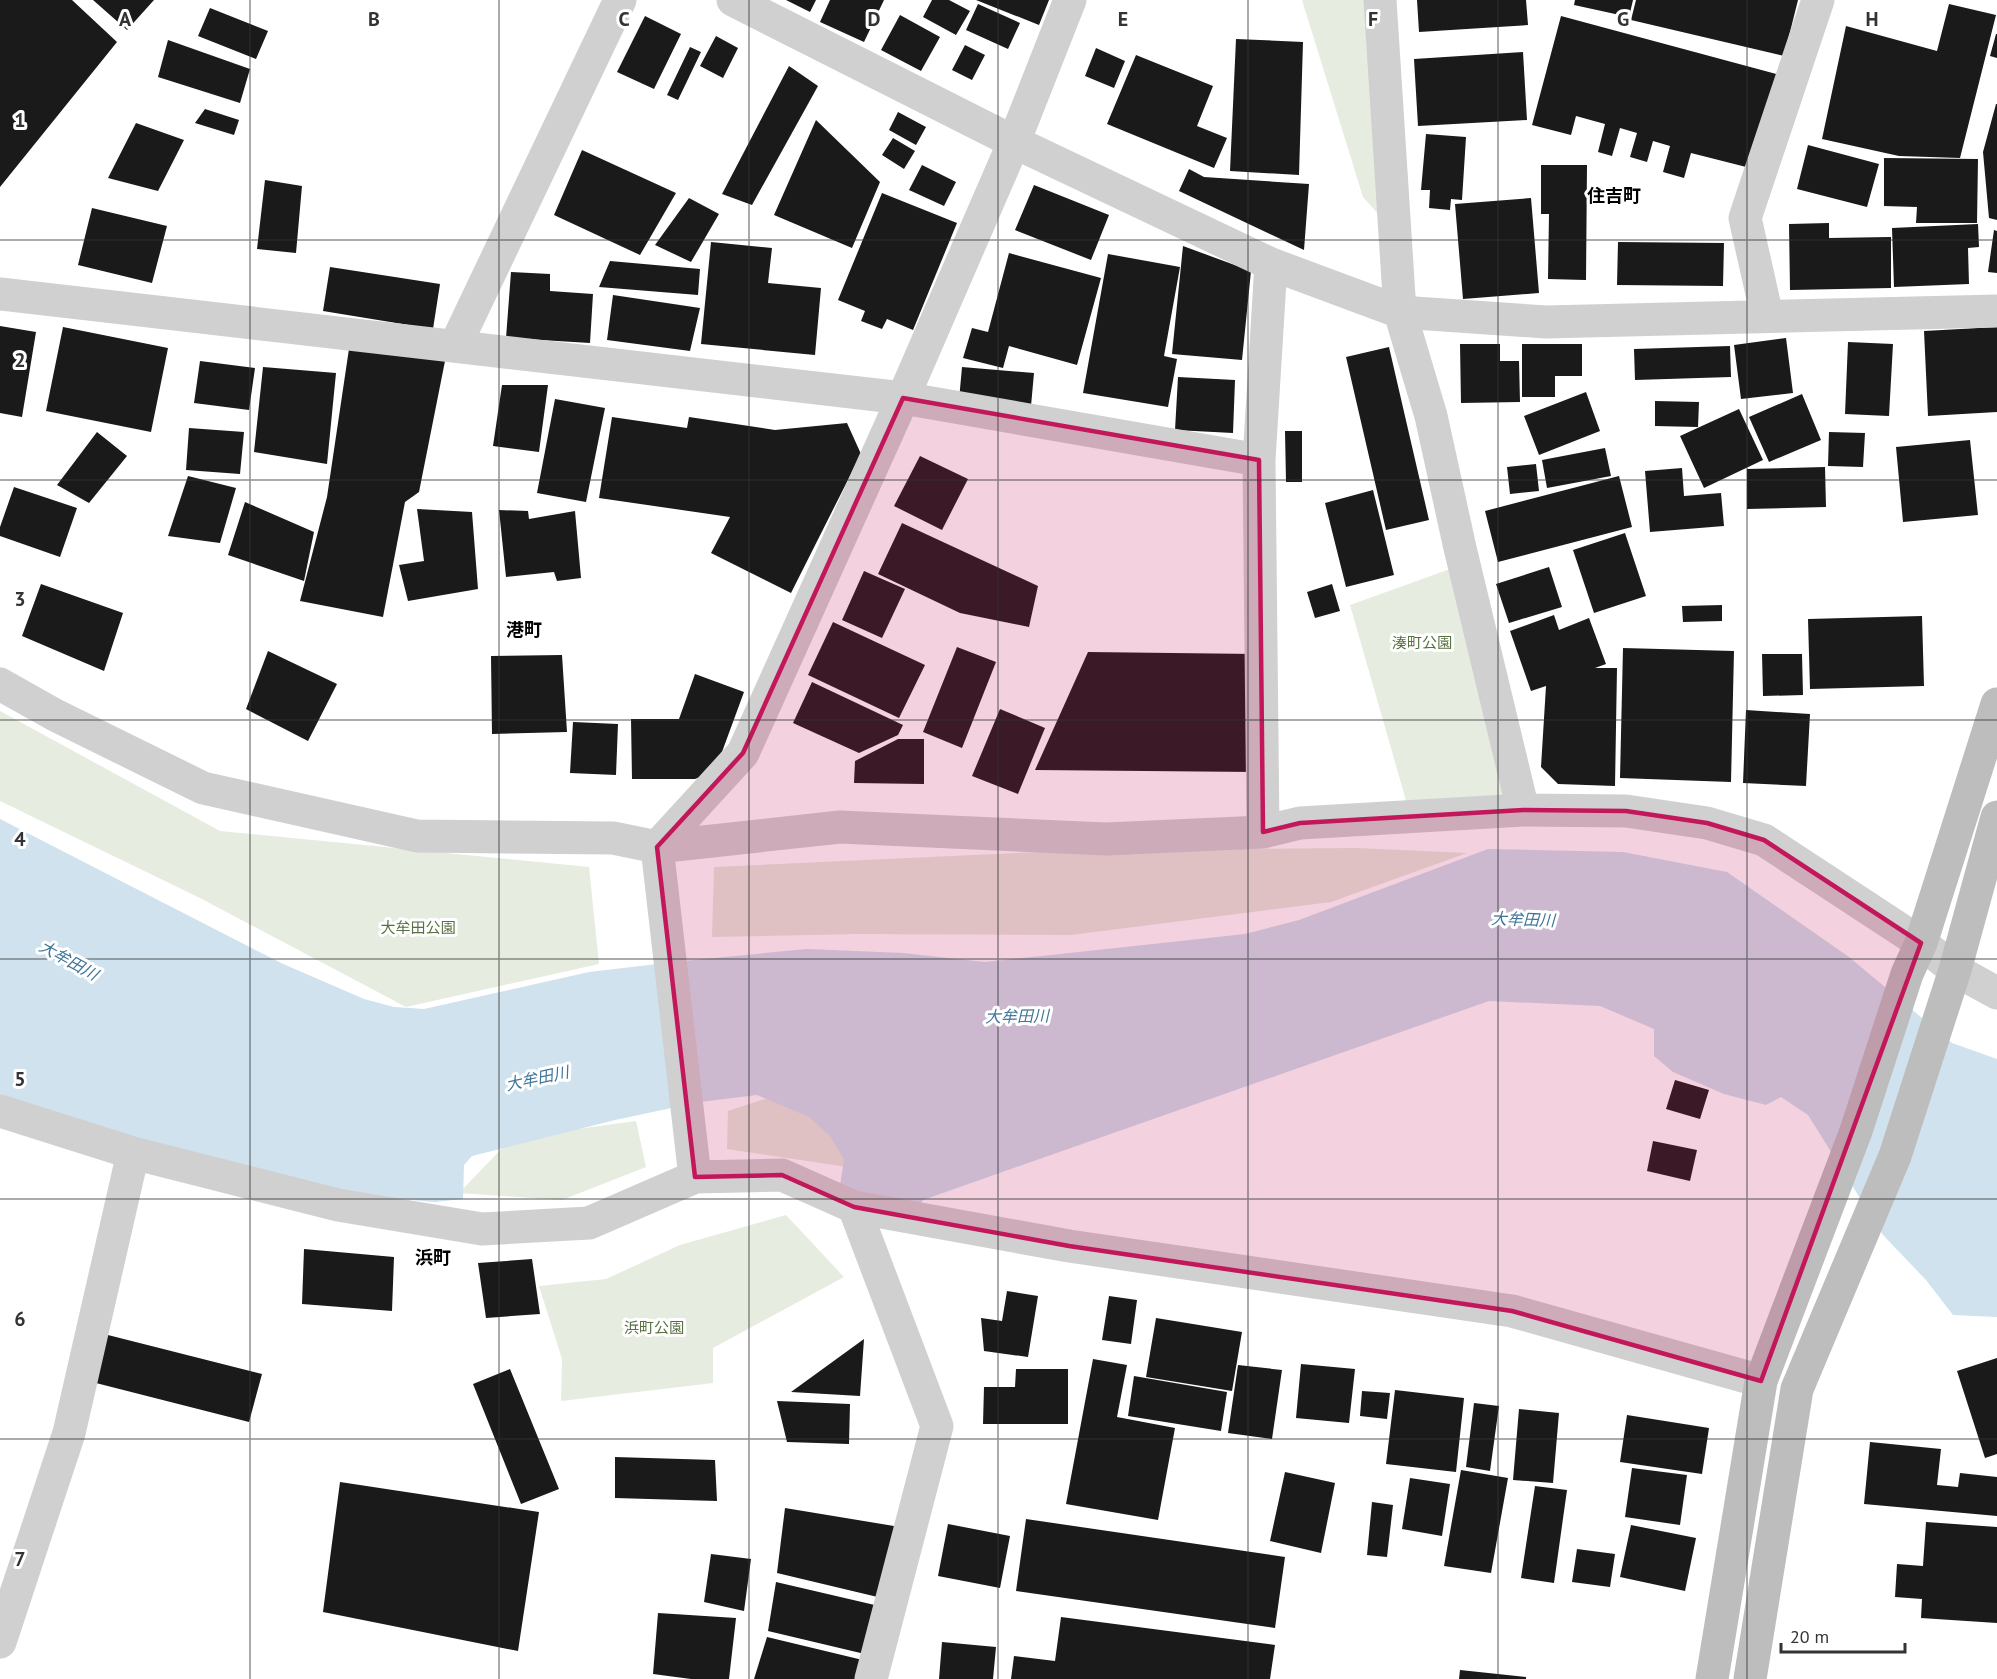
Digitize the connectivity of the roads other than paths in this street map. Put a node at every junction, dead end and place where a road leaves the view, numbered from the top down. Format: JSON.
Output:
{"nodes":[{"id":1,"x":620,"y":0,"type":"edge"},
{"id":2,"x":733,"y":0,"type":"edge"},
{"id":3,"x":1070,"y":0,"type":"edge"},
{"id":4,"x":1380,"y":0,"type":"edge"},
{"id":5,"x":1818,"y":0,"type":"edge"},
{"id":6,"x":1014,"y":142,"type":"junction"},
{"id":7,"x":1271,"y":264,"type":"junction"},
{"id":8,"x":0,"y":294,"type":"edge"},
{"id":9,"x":1400,"y":312,"type":"junction"},
{"id":10,"x":1997,"y":312,"type":"edge"},
{"id":11,"x":1767,"y":316,"type":"junction"},
{"id":12,"x":455,"y":346,"type":"junction"},
{"id":13,"x":903,"y":398,"type":"junction"},
{"id":14,"x":1259,"y":460,"type":"junction"},
{"id":15,"x":0,"y":684,"type":"edge"},
{"id":16,"x":1997,"y":704,"type":"edge"},
{"id":17,"x":1523,"y":810,"type":"junction"},
{"id":18,"x":1997,"y":817,"type":"edge"},
{"id":19,"x":1263,"y":832,"type":"junction"},
{"id":20,"x":657,"y":847,"type":"junction"},
{"id":21,"x":1921,"y":943,"type":"junction"},
{"id":22,"x":1955,"y":970,"type":"junction"},
{"id":23,"x":1997,"y":993,"type":"edge"},
{"id":24,"x":0,"y":1111,"type":"edge"},
{"id":25,"x":133,"y":1153,"type":"junction"},
{"id":26,"x":695,"y":1177,"type":"junction"},
{"id":27,"x":854,"y":1207,"type":"junction"},
{"id":28,"x":1761,"y":1381,"type":"junction"},
{"id":29,"x":0,"y":1642,"type":"edge"},
{"id":30,"x":871,"y":1679,"type":"edge"},
{"id":31,"x":1712,"y":1679,"type":"edge"},
{"id":32,"x":1750,"y":1679,"type":"edge"}],
"edges":[{"from":1,"to":12,"type":"street"},
{"from":2,"to":6,"type":"street"},
{"from":3,"to":6,"type":"street"},
{"from":4,"to":9,"type":"street"},
{"from":5,"to":11,"type":"street"},
{"from":6,"to":7,"type":"street"},
{"from":6,"to":13,"type":"street"},
{"from":7,"to":9,"type":"street"},
{"from":7,"to":14,"type":"street"},
{"from":8,"to":12,"type":"street"},
{"from":9,"to":11,"type":"street"},
{"from":9,"to":17,"type":"street"},
{"from":10,"to":11,"type":"street"},
{"from":12,"to":13,"type":"street"},
{"from":13,"to":14,"type":"street"},
{"from":13,"to":20,"type":"street"},
{"from":14,"to":19,"type":"street"},
{"from":15,"to":20,"type":"street"},
{"from":16,"to":21,"type":"street"},
{"from":17,"to":19,"type":"street"},
{"from":17,"to":21,"type":"street"},
{"from":18,"to":22,"type":"street"},
{"from":19,"to":20,"type":"street"},
{"from":20,"to":26,"type":"street"},
{"from":21,"to":22,"type":"street"},
{"from":21,"to":28,"type":"street"},
{"from":22,"to":23,"type":"street"},
{"from":22,"to":32,"type":"street"},
{"from":24,"to":25,"type":"street"},
{"from":25,"to":26,"type":"street"},
{"from":25,"to":29,"type":"street"},
{"from":26,"to":27,"type":"street"},
{"from":27,"to":28,"type":"street"},
{"from":27,"to":30,"type":"street"},
{"from":28,"to":31,"type":"street"}]}
